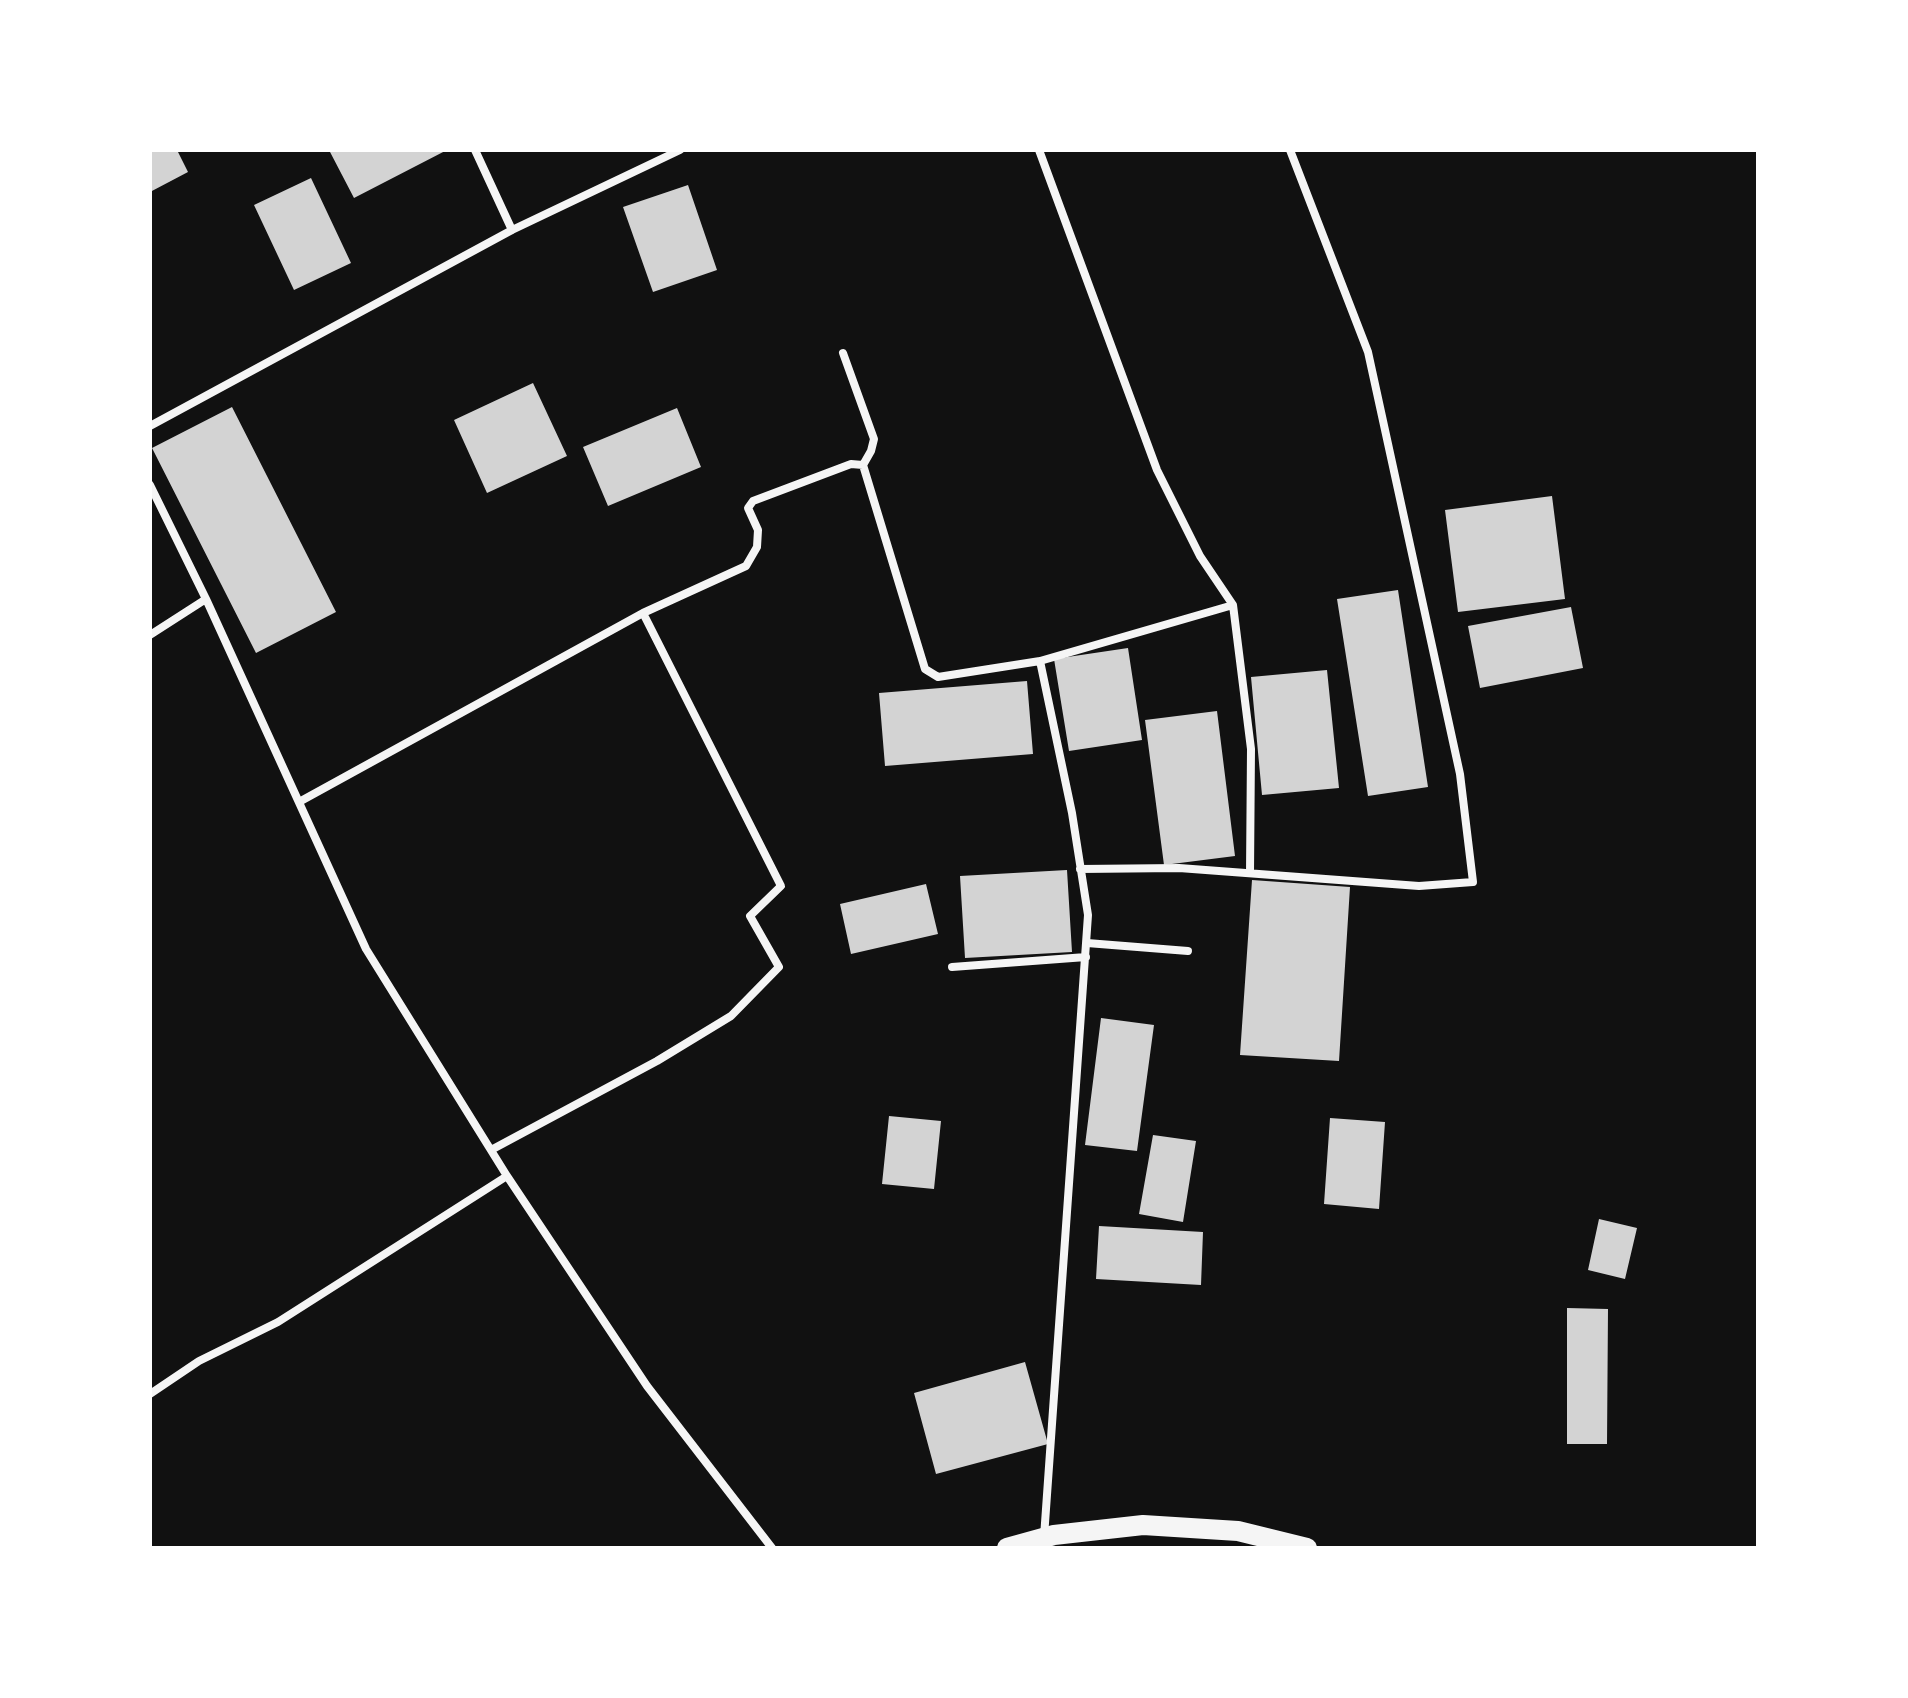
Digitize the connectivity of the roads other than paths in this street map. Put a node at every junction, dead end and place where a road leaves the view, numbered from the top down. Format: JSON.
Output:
{"nodes":[{"id":1,"x":475,"y":150,"type":"edge"},
{"id":2,"x":680,"y":150,"type":"edge"},
{"id":3,"x":1039,"y":150,"type":"edge"},
{"id":4,"x":1290,"y":150,"type":"edge"},
{"id":5,"x":512,"y":230,"type":"junction"},
{"id":6,"x":843,"y":353,"type":"dead end"},
{"id":7,"x":150,"y":426,"type":"edge"},
{"id":8,"x":863,"y":465,"type":"junction"},
{"id":9,"x":150,"y":485,"type":"edge"},
{"id":10,"x":206,"y":599,"type":"junction"},
{"id":11,"x":1233,"y":605,"type":"junction"},
{"id":12,"x":643,"y":613,"type":"junction"},
{"id":13,"x":150,"y":635,"type":"edge"},
{"id":14,"x":1040,"y":661,"type":"junction"},
{"id":15,"x":299,"y":802,"type":"junction"},
{"id":16,"x":1080,"y":869,"type":"junction"},
{"id":17,"x":1250,"y":873,"type":"junction"},
{"id":18,"x":1087,"y":943,"type":"junction"},
{"id":19,"x":1188,"y":951,"type":"dead end"},
{"id":20,"x":1086,"y":957,"type":"junction"},
{"id":21,"x":952,"y":967,"type":"dead end"},
{"id":22,"x":491,"y":1150,"type":"junction"},
{"id":23,"x":507,"y":1176,"type":"junction"},
{"id":24,"x":150,"y":1394,"type":"edge"},
{"id":25,"x":1044,"y":1538,"type":"junction"},
{"id":26,"x":772,"y":1548,"type":"edge"},
{"id":27,"x":1007,"y":1548,"type":"edge"},
{"id":28,"x":1307,"y":1548,"type":"edge"}],
"edges":[{"from":1,"to":5,"type":"street"},
{"from":2,"to":5,"type":"street"},
{"from":3,"to":11,"type":"street"},
{"from":4,"to":17,"type":"street"},
{"from":5,"to":7,"type":"street"},
{"from":6,"to":8,"type":"street"},
{"from":8,"to":12,"type":"street"},
{"from":8,"to":14,"type":"street"},
{"from":9,"to":10,"type":"street"},
{"from":10,"to":13,"type":"street"},
{"from":10,"to":15,"type":"street"},
{"from":11,"to":14,"type":"street"},
{"from":11,"to":17,"type":"street"},
{"from":12,"to":15,"type":"street"},
{"from":12,"to":22,"type":"street"},
{"from":14,"to":16,"type":"street"},
{"from":15,"to":22,"type":"street"},
{"from":16,"to":17,"type":"street"},
{"from":16,"to":18,"type":"street"},
{"from":18,"to":19,"type":"street"},
{"from":18,"to":20,"type":"street"},
{"from":20,"to":21,"type":"street"},
{"from":20,"to":25,"type":"street"},
{"from":22,"to":23,"type":"street"},
{"from":23,"to":24,"type":"street"},
{"from":23,"to":26,"type":"street"},
{"from":25,"to":27,"type":"main road"},
{"from":25,"to":28,"type":"main road"}]}
